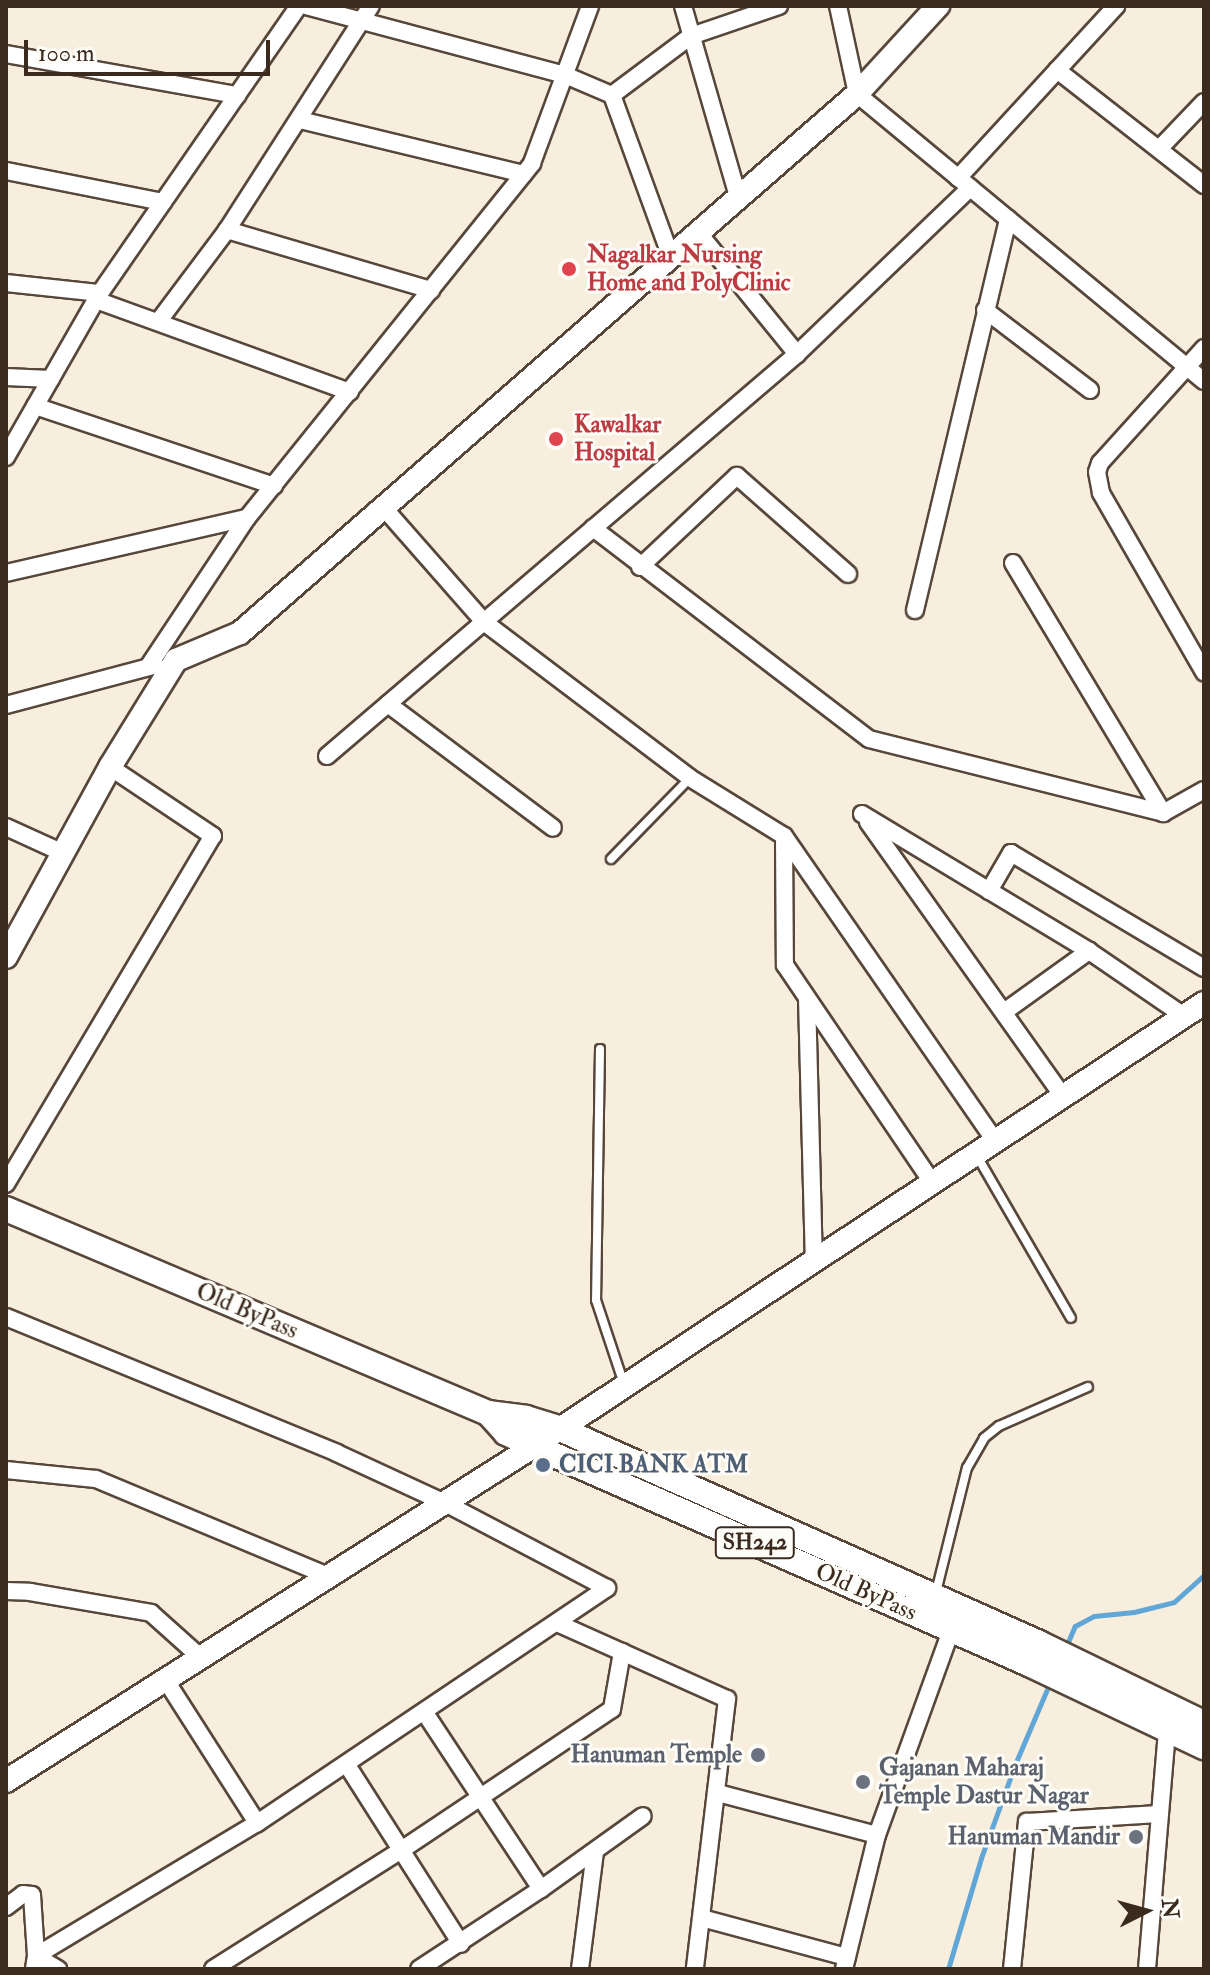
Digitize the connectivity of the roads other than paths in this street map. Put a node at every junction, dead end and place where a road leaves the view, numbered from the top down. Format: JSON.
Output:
{"nodes":[{"id":1,"x":299,"y":6,"type":"edge"},
{"id":2,"x":306,"y":6,"type":"edge"},
{"id":3,"x":590,"y":6,"type":"edge"},
{"id":4,"x":683,"y":6,"type":"edge"},
{"id":5,"x":779,"y":6,"type":"edge"},
{"id":6,"x":838,"y":6,"type":"edge"},
{"id":7,"x":938,"y":6,"type":"edge"},
{"id":8,"x":1116,"y":6,"type":"edge"},
{"id":9,"x":367,"y":13,"type":"edge"},
{"id":10,"x":691,"y":36,"type":"junction"},
{"id":11,"x":6,"y":54,"type":"edge"},
{"id":12,"x":1057,"y":70,"type":"junction"},
{"id":13,"x":565,"y":75,"type":"junction"},
{"id":14,"x":857,"y":94,"type":"junction"},
{"id":15,"x":237,"y":95,"type":"junction"},
{"id":16,"x":612,"y":95,"type":"junction"},
{"id":17,"x":1204,"y":102,"type":"edge"},
{"id":18,"x":300,"y":120,"type":"junction"},
{"id":19,"x":1159,"y":149,"type":"junction"},
{"id":20,"x":6,"y":171,"type":"edge"},
{"id":21,"x":524,"y":174,"type":"junction"},
{"id":22,"x":964,"y":183,"type":"junction"},
{"id":23,"x":1204,"y":185,"type":"edge"},
{"id":24,"x":738,"y":196,"type":"junction"},
{"id":25,"x":163,"y":202,"type":"junction"},
{"id":26,"x":1008,"y":219,"type":"junction"},
{"id":27,"x":227,"y":230,"type":"junction"},
{"id":28,"x":697,"y":231,"type":"junction"},
{"id":29,"x":670,"y":254,"type":"junction"},
{"id":30,"x":6,"y":283,"type":"edge"},
{"id":31,"x":431,"y":290,"type":"junction"},
{"id":32,"x":98,"y":296,"type":"junction"},
{"id":33,"x":985,"y":310,"type":"junction"},
{"id":34,"x":158,"y":322,"type":"junction"},
{"id":35,"x":1204,"y":348,"type":"edge"},
{"id":36,"x":797,"y":354,"type":"junction"},
{"id":37,"x":1186,"y":366,"type":"junction"},
{"id":38,"x":6,"y":377,"type":"edge"},
{"id":39,"x":51,"y":379,"type":"junction"},
{"id":40,"x":1204,"y":381,"type":"edge"},
{"id":41,"x":1090,"y":390,"type":"dead end"},
{"id":42,"x":350,"y":392,"type":"junction"},
{"id":43,"x":35,"y":406,"type":"junction"},
{"id":44,"x":6,"y":457,"type":"edge"},
{"id":45,"x":274,"y":486,"type":"junction"},
{"id":46,"x":384,"y":508,"type":"junction"},
{"id":47,"x":247,"y":518,"type":"junction"},
{"id":48,"x":593,"y":528,"type":"junction"},
{"id":49,"x":1013,"y":563,"type":"dead end"},
{"id":50,"x":640,"y":567,"type":"junction"},
{"id":51,"x":6,"y":573,"type":"edge"},
{"id":52,"x":848,"y":574,"type":"dead end"},
{"id":53,"x":915,"y":610,"type":"dead end"},
{"id":54,"x":484,"y":622,"type":"junction"},
{"id":55,"x":176,"y":660,"type":"junction"},
{"id":56,"x":148,"y":667,"type":"junction"},
{"id":57,"x":1204,"y":672,"type":"edge"},
{"id":58,"x":388,"y":704,"type":"junction"},
{"id":59,"x":6,"y":705,"type":"edge"},
{"id":60,"x":327,"y":756,"type":"dead end"},
{"id":61,"x":110,"y":767,"type":"junction"},
{"id":62,"x":690,"y":778,"type":"junction"},
{"id":63,"x":1204,"y":790,"type":"edge"},
{"id":64,"x":1163,"y":813,"type":"junction"},
{"id":65,"x":6,"y":827,"type":"edge"},
{"id":66,"x":553,"y":828,"type":"dead end"},
{"id":67,"x":784,"y":836,"type":"junction"},
{"id":68,"x":63,"y":853,"type":"junction"},
{"id":69,"x":611,"y":859,"type":"dead end"},
{"id":70,"x":989,"y":891,"type":"junction"},
{"id":71,"x":14,"y":926,"type":"edge"},
{"id":72,"x":1089,"y":951,"type":"junction"},
{"id":73,"x":6,"y":957,"type":"edge"},
{"id":74,"x":1204,"y":968,"type":"edge"},
{"id":75,"x":806,"y":996,"type":"junction"},
{"id":76,"x":1204,"y":1003,"type":"edge"},
{"id":77,"x":1004,"y":1012,"type":"junction"},
{"id":78,"x":1184,"y":1016,"type":"junction"},
{"id":79,"x":600,"y":1049,"type":"dead end"},
{"id":80,"x":1063,"y":1096,"type":"junction"},
{"id":81,"x":995,"y":1141,"type":"junction"},
{"id":82,"x":975,"y":1154,"type":"junction"},
{"id":83,"x":932,"y":1182,"type":"junction"},
{"id":84,"x":6,"y":1184,"type":"edge"},
{"id":85,"x":6,"y":1209,"type":"edge"},
{"id":86,"x":814,"y":1260,"type":"junction"},
{"id":87,"x":6,"y":1317,"type":"edge"},
{"id":88,"x":1071,"y":1318,"type":"dead end"},
{"id":89,"x":624,"y":1385,"type":"junction"},
{"id":90,"x":1088,"y":1387,"type":"dead end"},
{"id":91,"x":488,"y":1413,"type":"junction"},
{"id":92,"x":558,"y":1428,"type":"junction"},
{"id":93,"x":534,"y":1446,"type":"junction"},
{"id":94,"x":6,"y":1470,"type":"edge"},
{"id":95,"x":443,"y":1502,"type":"junction"},
{"id":96,"x":328,"y":1576,"type":"junction"},
{"id":97,"x":6,"y":1591,"type":"edge"},
{"id":98,"x":935,"y":1596,"type":"junction"},
{"id":99,"x":956,"y":1618,"type":"junction"},
{"id":100,"x":557,"y":1623,"type":"junction"},
{"id":101,"x":622,"y":1652,"type":"junction"},
{"id":102,"x":200,"y":1657,"type":"junction"},
{"id":103,"x":1086,"y":1677,"type":"junction"},
{"id":104,"x":165,"y":1679,"type":"junction"},
{"id":105,"x":425,"y":1713,"type":"junction"},
{"id":106,"x":1204,"y":1723,"type":"edge"},
{"id":107,"x":1167,"y":1729,"type":"junction"},
{"id":108,"x":1204,"y":1747,"type":"edge"},
{"id":109,"x":347,"y":1765,"type":"junction"},
{"id":110,"x":6,"y":1781,"type":"edge"},
{"id":111,"x":718,"y":1793,"type":"junction"},
{"id":112,"x":480,"y":1797,"type":"junction"},
{"id":113,"x":1159,"y":1814,"type":"junction"},
{"id":114,"x":643,"y":1816,"type":"dead end"},
{"id":115,"x":257,"y":1823,"type":"junction"},
{"id":116,"x":877,"y":1835,"type":"junction"},
{"id":117,"x":400,"y":1851,"type":"junction"},
{"id":118,"x":595,"y":1852,"type":"junction"},
{"id":119,"x":541,"y":1889,"type":"junction"},
{"id":120,"x":6,"y":1907,"type":"edge"},
{"id":121,"x":702,"y":1918,"type":"junction"},
{"id":122,"x":461,"y":1944,"type":"junction"},
{"id":123,"x":35,"y":1963,"type":"edge"},
{"id":124,"x":846,"y":1963,"type":"edge"},
{"id":125,"x":58,"y":1969,"type":"edge"},
{"id":126,"x":213,"y":1969,"type":"edge"},
{"id":127,"x":419,"y":1969,"type":"edge"},
{"id":128,"x":580,"y":1969,"type":"edge"},
{"id":129,"x":695,"y":1969,"type":"edge"},
{"id":130,"x":1012,"y":1969,"type":"edge"},
{"id":131,"x":1147,"y":1969,"type":"edge"}],
"edges":[{"from":1,"to":15,"type":"street"},
{"from":2,"to":9,"type":"street"},
{"from":3,"to":13,"type":"street"},
{"from":4,"to":10,"type":"street"},
{"from":5,"to":10,"type":"street"},
{"from":6,"to":14,"type":"street"},
{"from":7,"to":14,"type":"main road"},
{"from":8,"to":12,"type":"street"},
{"from":9,"to":13,"type":"street"},
{"from":9,"to":18,"type":"street"},
{"from":10,"to":16,"type":"street"},
{"from":10,"to":24,"type":"street"},
{"from":11,"to":15,"type":"street"},
{"from":12,"to":19,"type":"street"},
{"from":12,"to":22,"type":"street"},
{"from":13,"to":16,"type":"street"},
{"from":13,"to":21,"type":"street"},
{"from":14,"to":22,"type":"street"},
{"from":14,"to":24,"type":"main road"},
{"from":15,"to":25,"type":"street"},
{"from":16,"to":29,"type":"street"},
{"from":17,"to":19,"type":"street"},
{"from":18,"to":21,"type":"street"},
{"from":18,"to":27,"type":"street"},
{"from":19,"to":23,"type":"street"},
{"from":20,"to":25,"type":"street"},
{"from":21,"to":31,"type":"street"},
{"from":22,"to":26,"type":"street"},
{"from":22,"to":36,"type":"street"},
{"from":24,"to":28,"type":"main road"},
{"from":25,"to":32,"type":"street"},
{"from":26,"to":33,"type":"street"},
{"from":26,"to":37,"type":"street"},
{"from":27,"to":31,"type":"street"},
{"from":27,"to":34,"type":"street"},
{"from":28,"to":29,"type":"main road"},
{"from":28,"to":36,"type":"street"},
{"from":29,"to":46,"type":"main road"},
{"from":30,"to":32,"type":"street"},
{"from":31,"to":42,"type":"street"},
{"from":32,"to":34,"type":"street"},
{"from":32,"to":39,"type":"street"},
{"from":33,"to":41,"type":"street"},
{"from":33,"to":53,"type":"street"},
{"from":34,"to":42,"type":"street"},
{"from":35,"to":37,"type":"street"},
{"from":36,"to":48,"type":"street"},
{"from":37,"to":40,"type":"street"},
{"from":37,"to":57,"type":"street"},
{"from":38,"to":39,"type":"street"},
{"from":39,"to":43,"type":"street"},
{"from":42,"to":45,"type":"street"},
{"from":43,"to":44,"type":"street"},
{"from":43,"to":45,"type":"street"},
{"from":45,"to":47,"type":"street"},
{"from":46,"to":54,"type":"street"},
{"from":46,"to":55,"type":"main road"},
{"from":47,"to":51,"type":"street"},
{"from":47,"to":56,"type":"street"},
{"from":48,"to":50,"type":"street"},
{"from":48,"to":54,"type":"street"},
{"from":49,"to":64,"type":"street"},
{"from":50,"to":52,"type":"street"},
{"from":50,"to":64,"type":"street"},
{"from":54,"to":58,"type":"street"},
{"from":54,"to":62,"type":"street"},
{"from":55,"to":56,"type":"street"},
{"from":55,"to":61,"type":"main road"},
{"from":56,"to":59,"type":"street"},
{"from":58,"to":60,"type":"street"},
{"from":58,"to":66,"type":"street"},
{"from":61,"to":68,"type":"main road"},
{"from":61,"to":84,"type":"street"},
{"from":62,"to":67,"type":"street"},
{"from":62,"to":69,"type":"lane"},
{"from":63,"to":64,"type":"street"},
{"from":65,"to":68,"type":"street"},
{"from":67,"to":75,"type":"street"},
{"from":67,"to":81,"type":"street"},
{"from":68,"to":71,"type":"main road"},
{"from":70,"to":72,"type":"street"},
{"from":70,"to":74,"type":"street"},
{"from":70,"to":77,"type":"street"},
{"from":71,"to":73,"type":"main road"},
{"from":72,"to":77,"type":"street"},
{"from":72,"to":78,"type":"street"},
{"from":75,"to":83,"type":"street"},
{"from":75,"to":86,"type":"street"},
{"from":76,"to":78,"type":"main road"},
{"from":77,"to":80,"type":"street"},
{"from":78,"to":80,"type":"main road"},
{"from":79,"to":89,"type":"lane"},
{"from":80,"to":81,"type":"main road"},
{"from":81,"to":82,"type":"main road"},
{"from":82,"to":83,"type":"main road"},
{"from":82,"to":88,"type":"lane"},
{"from":83,"to":86,"type":"main road"},
{"from":85,"to":91,"type":"main road","name":"Old ByPass","number":"SH242"},
{"from":86,"to":89,"type":"main road"},
{"from":87,"to":95,"type":"street"},
{"from":89,"to":92,"type":"main road"},
{"from":90,"to":98,"type":"lane"},
{"from":91,"to":92,"type":"main road","name":"Old ByPass","number":"SH242"},
{"from":91,"to":93,"type":"main road","name":"Old ByPass","number":"SH242"},
{"from":92,"to":93,"type":"main road"},
{"from":92,"to":98,"type":"main road","name":"Old ByPass","number":"SH242"},
{"from":93,"to":95,"type":"main road"},
{"from":93,"to":99,"type":"main road","name":"Old ByPass","number":"SH242"},
{"from":94,"to":96,"type":"street"},
{"from":95,"to":96,"type":"main road"},
{"from":95,"to":100,"type":"street"},
{"from":96,"to":102,"type":"main road"},
{"from":97,"to":102,"type":"street"},
{"from":98,"to":99,"type":"main road","name":"Old ByPass","number":"SH242"},
{"from":99,"to":103,"type":"main road","name":"Old ByPass","number":"SH242"},
{"from":99,"to":116,"type":"street"},
{"from":100,"to":101,"type":"street"},
{"from":100,"to":105,"type":"street"},
{"from":101,"to":111,"type":"street"},
{"from":101,"to":112,"type":"street"},
{"from":102,"to":104,"type":"main road"},
{"from":103,"to":106,"type":"main road","name":"Old ByPass","number":"SH242"},
{"from":103,"to":107,"type":"main road","name":"Old ByPass","number":"SH242"},
{"from":104,"to":110,"type":"main road"},
{"from":104,"to":115,"type":"street"},
{"from":105,"to":109,"type":"street"},
{"from":105,"to":112,"type":"street"},
{"from":107,"to":108,"type":"main road","name":"Old ByPass","number":"SH242"},
{"from":107,"to":113,"type":"street"},
{"from":109,"to":115,"type":"street"},
{"from":109,"to":117,"type":"street"},
{"from":111,"to":116,"type":"street"},
{"from":111,"to":121,"type":"street"},
{"from":112,"to":117,"type":"street"},
{"from":112,"to":119,"type":"street"},
{"from":113,"to":130,"type":"street"},
{"from":113,"to":131,"type":"street"},
{"from":114,"to":118,"type":"street"},
{"from":115,"to":123,"type":"street"},
{"from":116,"to":124,"type":"street"},
{"from":117,"to":122,"type":"street"},
{"from":117,"to":126,"type":"street"},
{"from":118,"to":119,"type":"street"},
{"from":118,"to":128,"type":"street"},
{"from":119,"to":122,"type":"street"},
{"from":120,"to":123,"type":"street"},
{"from":121,"to":124,"type":"street"},
{"from":121,"to":129,"type":"street"},
{"from":122,"to":127,"type":"street"},
{"from":123,"to":125,"type":"street"}]}
